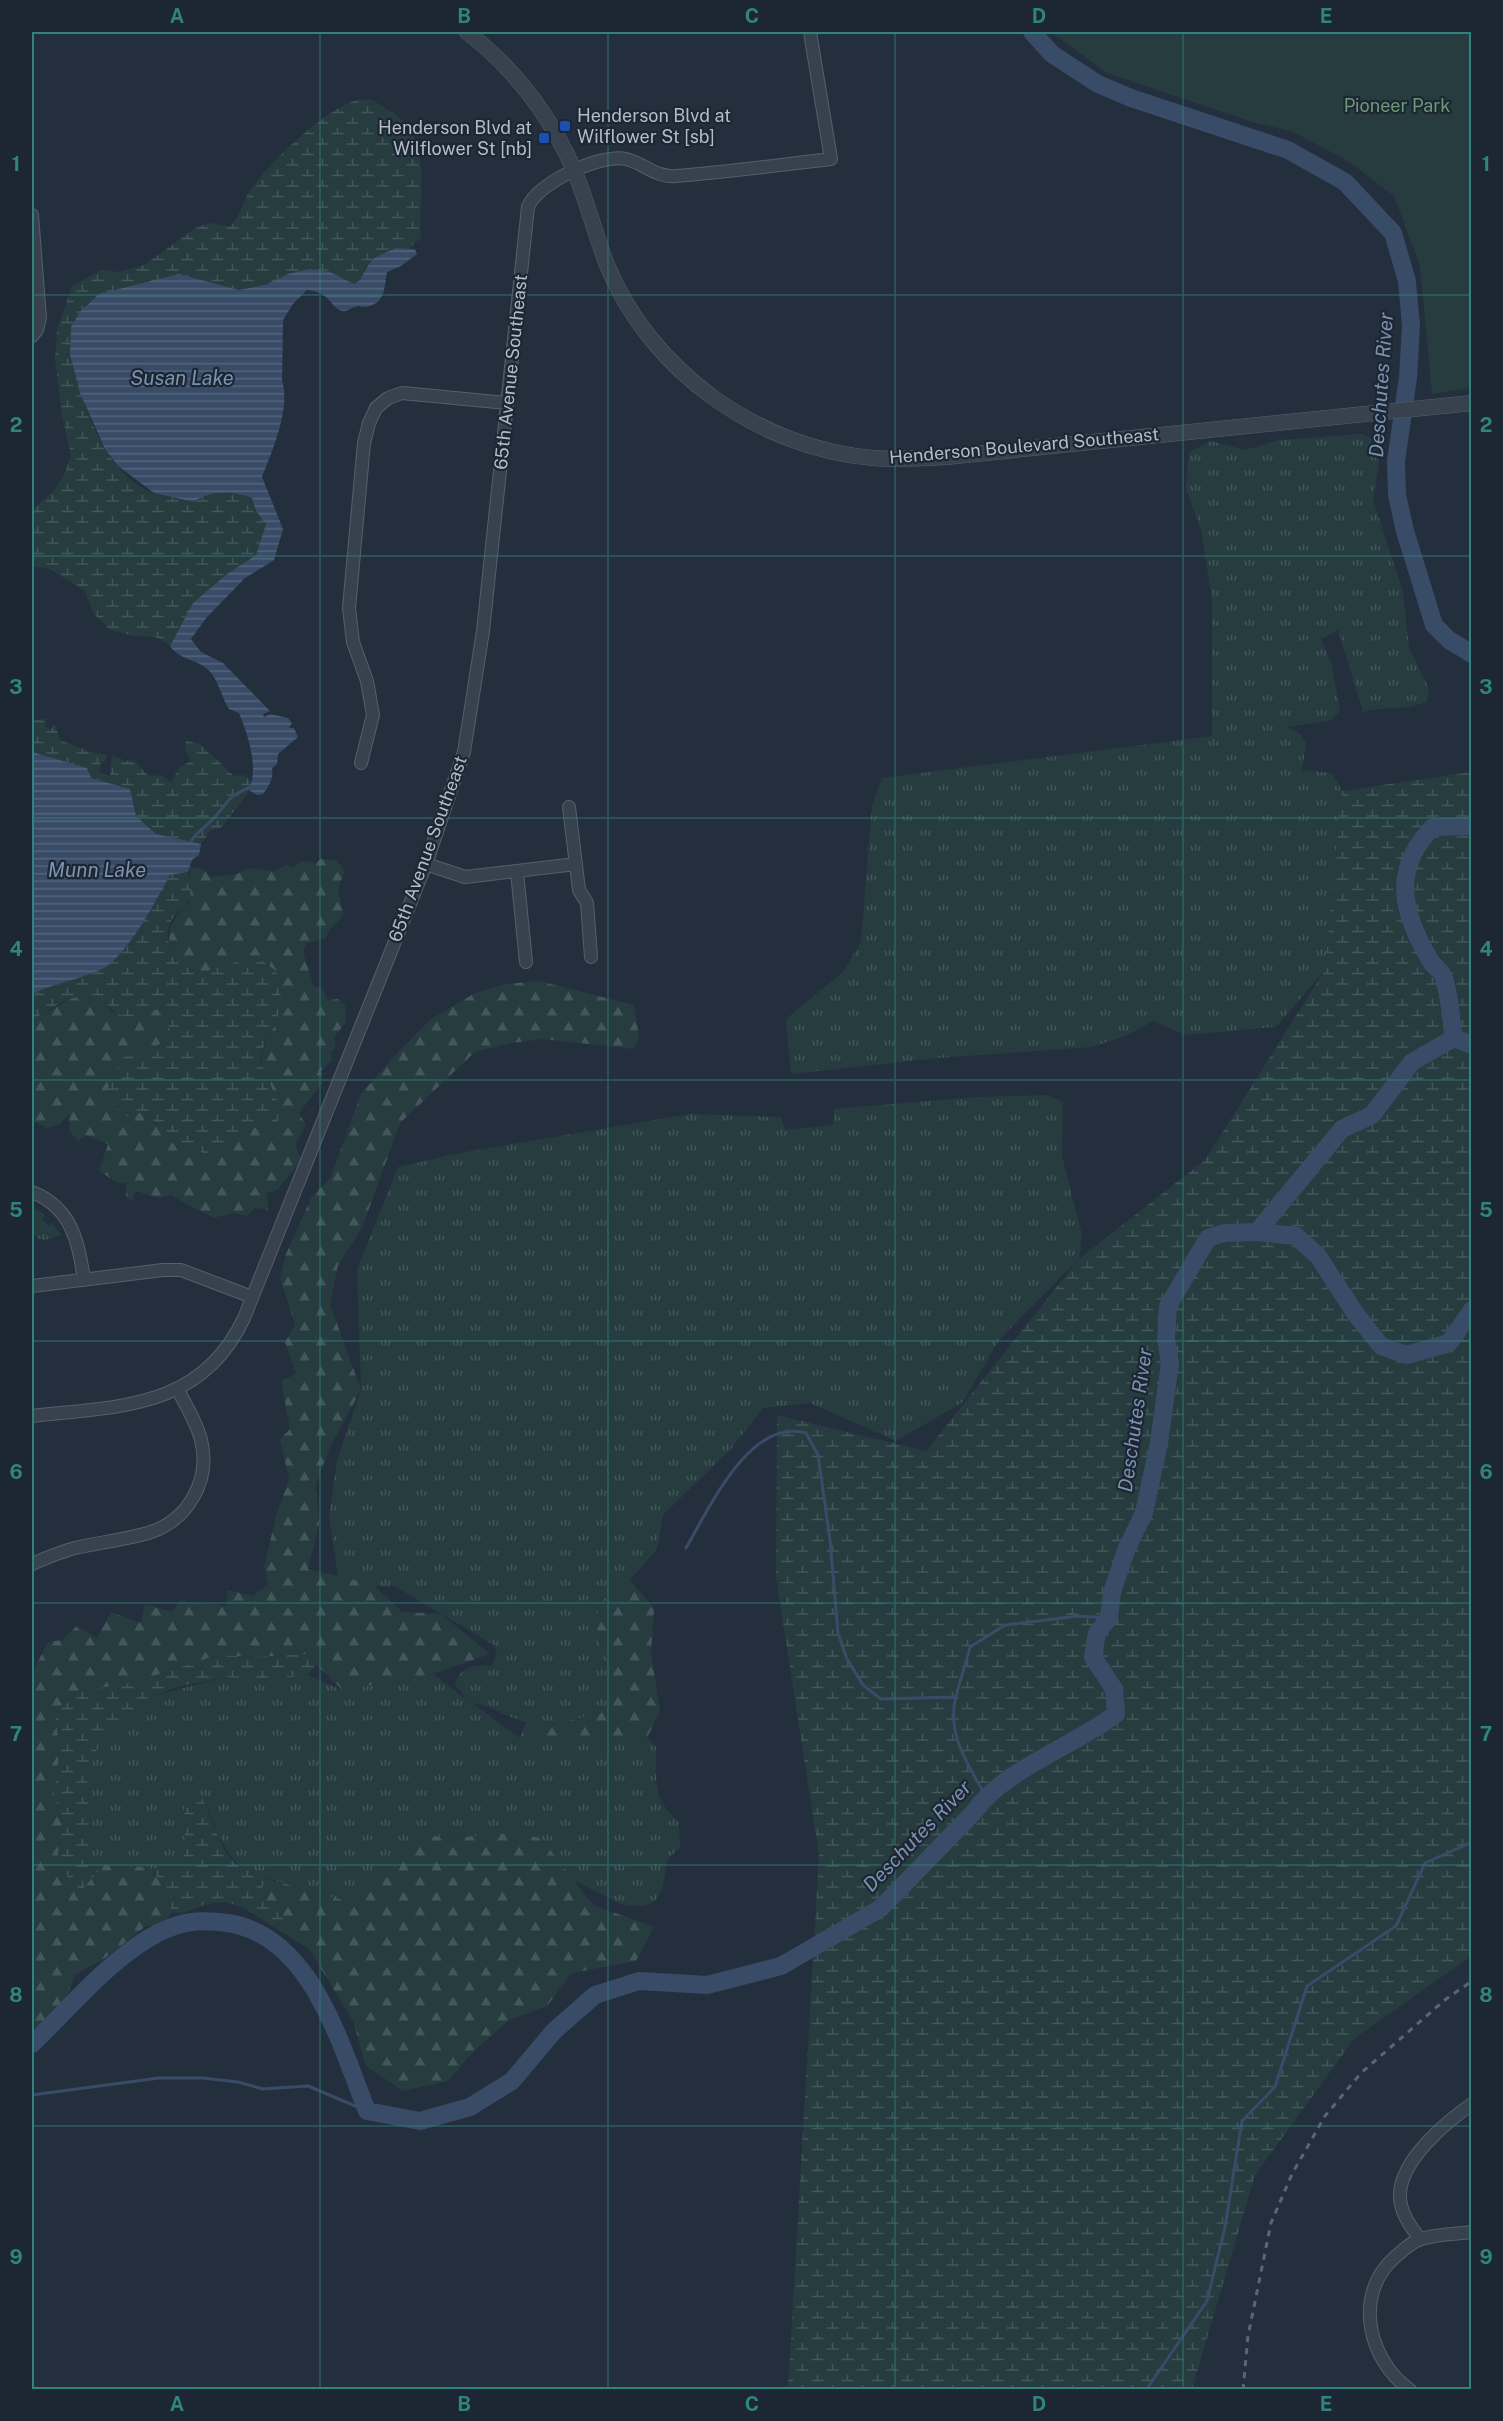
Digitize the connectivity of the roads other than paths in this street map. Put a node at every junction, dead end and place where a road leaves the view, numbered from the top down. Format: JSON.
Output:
{"nodes":[{"id":1,"x":467,"y":32,"type":"edge"},
{"id":2,"x":810,"y":32,"type":"edge"},
{"id":3,"x":574,"y":171,"type":"junction"},
{"id":4,"x":32,"y":215,"type":"edge"},
{"id":5,"x":34,"y":333,"type":"edge"},
{"id":6,"x":507,"y":403,"type":"junction"},
{"id":7,"x":1472,"y":403,"type":"edge"},
{"id":8,"x":361,"y":763,"type":"dead end"},
{"id":9,"x":569,"y":807,"type":"dead end"},
{"id":10,"x":426,"y":864,"type":"junction"},
{"id":11,"x":576,"y":864,"type":"junction"},
{"id":12,"x":517,"y":872,"type":"junction"},
{"id":13,"x":591,"y":957,"type":"dead end"},
{"id":14,"x":526,"y":962,"type":"dead end"},
{"id":15,"x":32,"y":1192,"type":"edge"},
{"id":16,"x":84,"y":1280,"type":"junction"},
{"id":17,"x":32,"y":1286,"type":"edge"},
{"id":18,"x":252,"y":1297,"type":"junction"},
{"id":19,"x":178,"y":1390,"type":"junction"},
{"id":20,"x":32,"y":1416,"type":"edge"},
{"id":21,"x":32,"y":1564,"type":"edge"},
{"id":22,"x":1472,"y":2104,"type":"edge"},
{"id":23,"x":1472,"y":2232,"type":"edge"},
{"id":24,"x":1420,"y":2239,"type":"junction"},
{"id":25,"x":1410,"y":2390,"type":"edge"}],
"edges":[{"from":1,"to":3,"type":"street","name":"Henderson Boulevard Southeast"},
{"from":2,"to":3,"type":"street","name":"65th Avenue Southeast"},
{"from":3,"to":6,"type":"street","name":"65th Avenue Southeast"},
{"from":3,"to":7,"type":"street","name":"Henderson Boulevard Southeast"},
{"from":4,"to":5,"type":"street"},
{"from":6,"to":8,"type":"street"},
{"from":6,"to":10,"type":"street","name":"65th Avenue Southeast"},
{"from":9,"to":11,"type":"street"},
{"from":10,"to":12,"type":"street"},
{"from":10,"to":18,"type":"street","name":"65th Avenue Southeast"},
{"from":11,"to":12,"type":"street"},
{"from":11,"to":13,"type":"street"},
{"from":12,"to":14,"type":"street"},
{"from":15,"to":16,"type":"street"},
{"from":16,"to":17,"type":"street"},
{"from":16,"to":18,"type":"street"},
{"from":18,"to":19,"type":"street","name":"65th Avenue Southeast"},
{"from":19,"to":20,"type":"street","name":"65th Avenue Southeast"},
{"from":19,"to":21,"type":"street"},
{"from":22,"to":24,"type":"street"},
{"from":23,"to":24,"type":"street"},
{"from":24,"to":25,"type":"street"}]}
